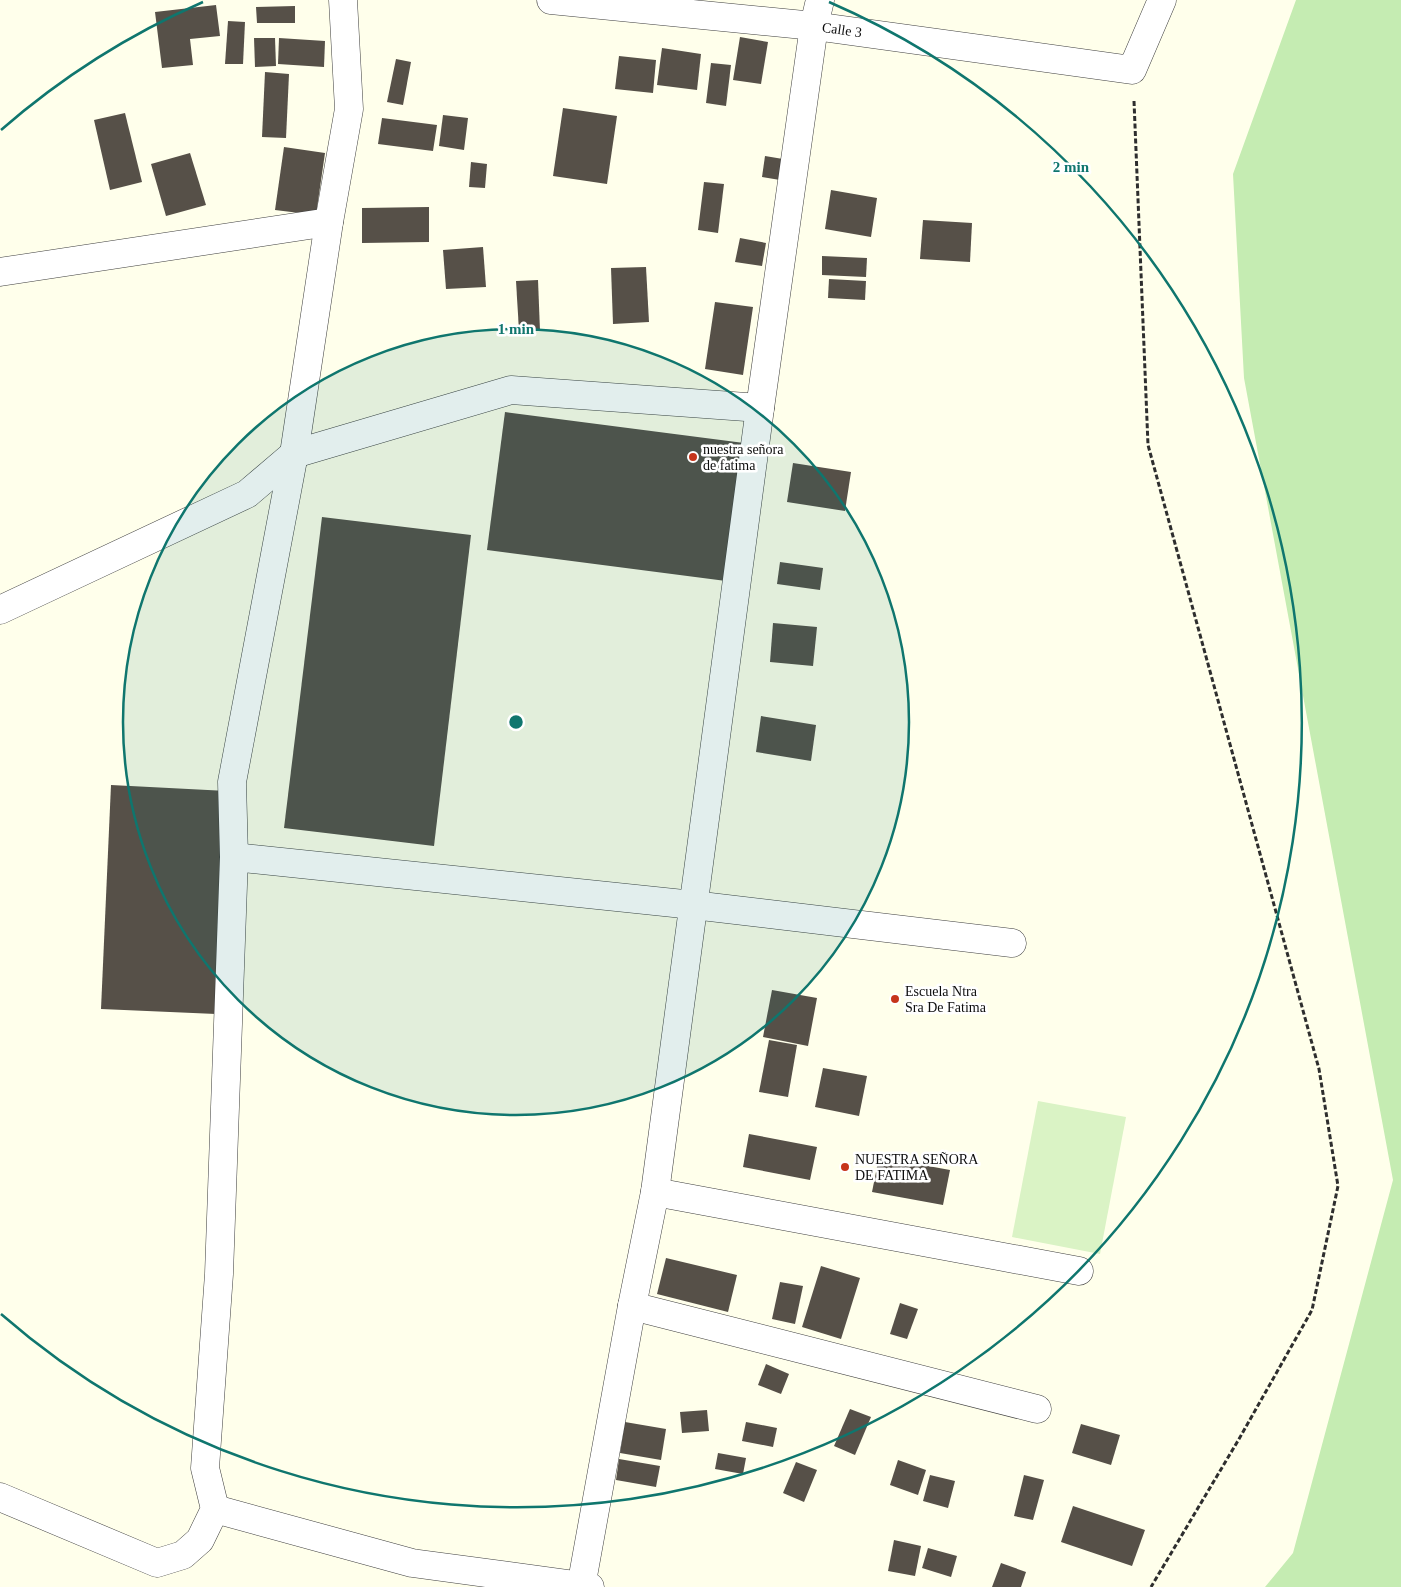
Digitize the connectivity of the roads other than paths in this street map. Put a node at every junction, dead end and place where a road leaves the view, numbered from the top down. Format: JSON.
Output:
{"nodes":[{"id":1,"x":343,"y":0,"type":"edge"},
{"id":2,"x":551,"y":0,"type":"edge"},
{"id":3,"x":820,"y":0,"type":"edge"},
{"id":4,"x":1162,"y":0,"type":"edge"},
{"id":5,"x":621,"y":3,"type":"edge"},
{"id":6,"x":814,"y":26,"type":"junction"},
{"id":7,"x":329,"y":222,"type":"junction"},
{"id":8,"x":0,"y":272,"type":"edge"},
{"id":9,"x":760,"y":408,"type":"junction"},
{"id":10,"x":294,"y":454,"type":"junction"},
{"id":11,"x":0,"y":610,"type":"edge"},
{"id":12,"x":234,"y":857,"type":"junction"},
{"id":13,"x":693,"y":905,"type":"junction"},
{"id":14,"x":1012,"y":943,"type":"dead end"},
{"id":15,"x":655,"y":1192,"type":"junction"},
{"id":16,"x":1079,"y":1271,"type":"dead end"},
{"id":17,"x":632,"y":1306,"type":"junction"},
{"id":18,"x":1037,"y":1409,"type":"dead end"},
{"id":19,"x":0,"y":1498,"type":"edge"},
{"id":20,"x":215,"y":1509,"type":"junction"},
{"id":21,"x":584,"y":1587,"type":"edge"}],
"edges":[{"from":1,"to":7,"type":"street"},
{"from":2,"to":5,"type":"street","name":"Calle 3"},
{"from":3,"to":6,"type":"street"},
{"from":4,"to":6,"type":"street","name":"Calle 3"},
{"from":5,"to":6,"type":"street","name":"Calle 3"},
{"from":6,"to":9,"type":"street"},
{"from":7,"to":8,"type":"street"},
{"from":7,"to":10,"type":"street"},
{"from":9,"to":10,"type":"street"},
{"from":9,"to":13,"type":"street"},
{"from":10,"to":11,"type":"street"},
{"from":10,"to":12,"type":"street"},
{"from":12,"to":13,"type":"street"},
{"from":12,"to":20,"type":"street"},
{"from":13,"to":14,"type":"street"},
{"from":13,"to":15,"type":"street"},
{"from":15,"to":16,"type":"street"},
{"from":15,"to":17,"type":"street"},
{"from":17,"to":18,"type":"street"},
{"from":17,"to":21,"type":"street"},
{"from":19,"to":20,"type":"street"},
{"from":20,"to":21,"type":"street"}]}
